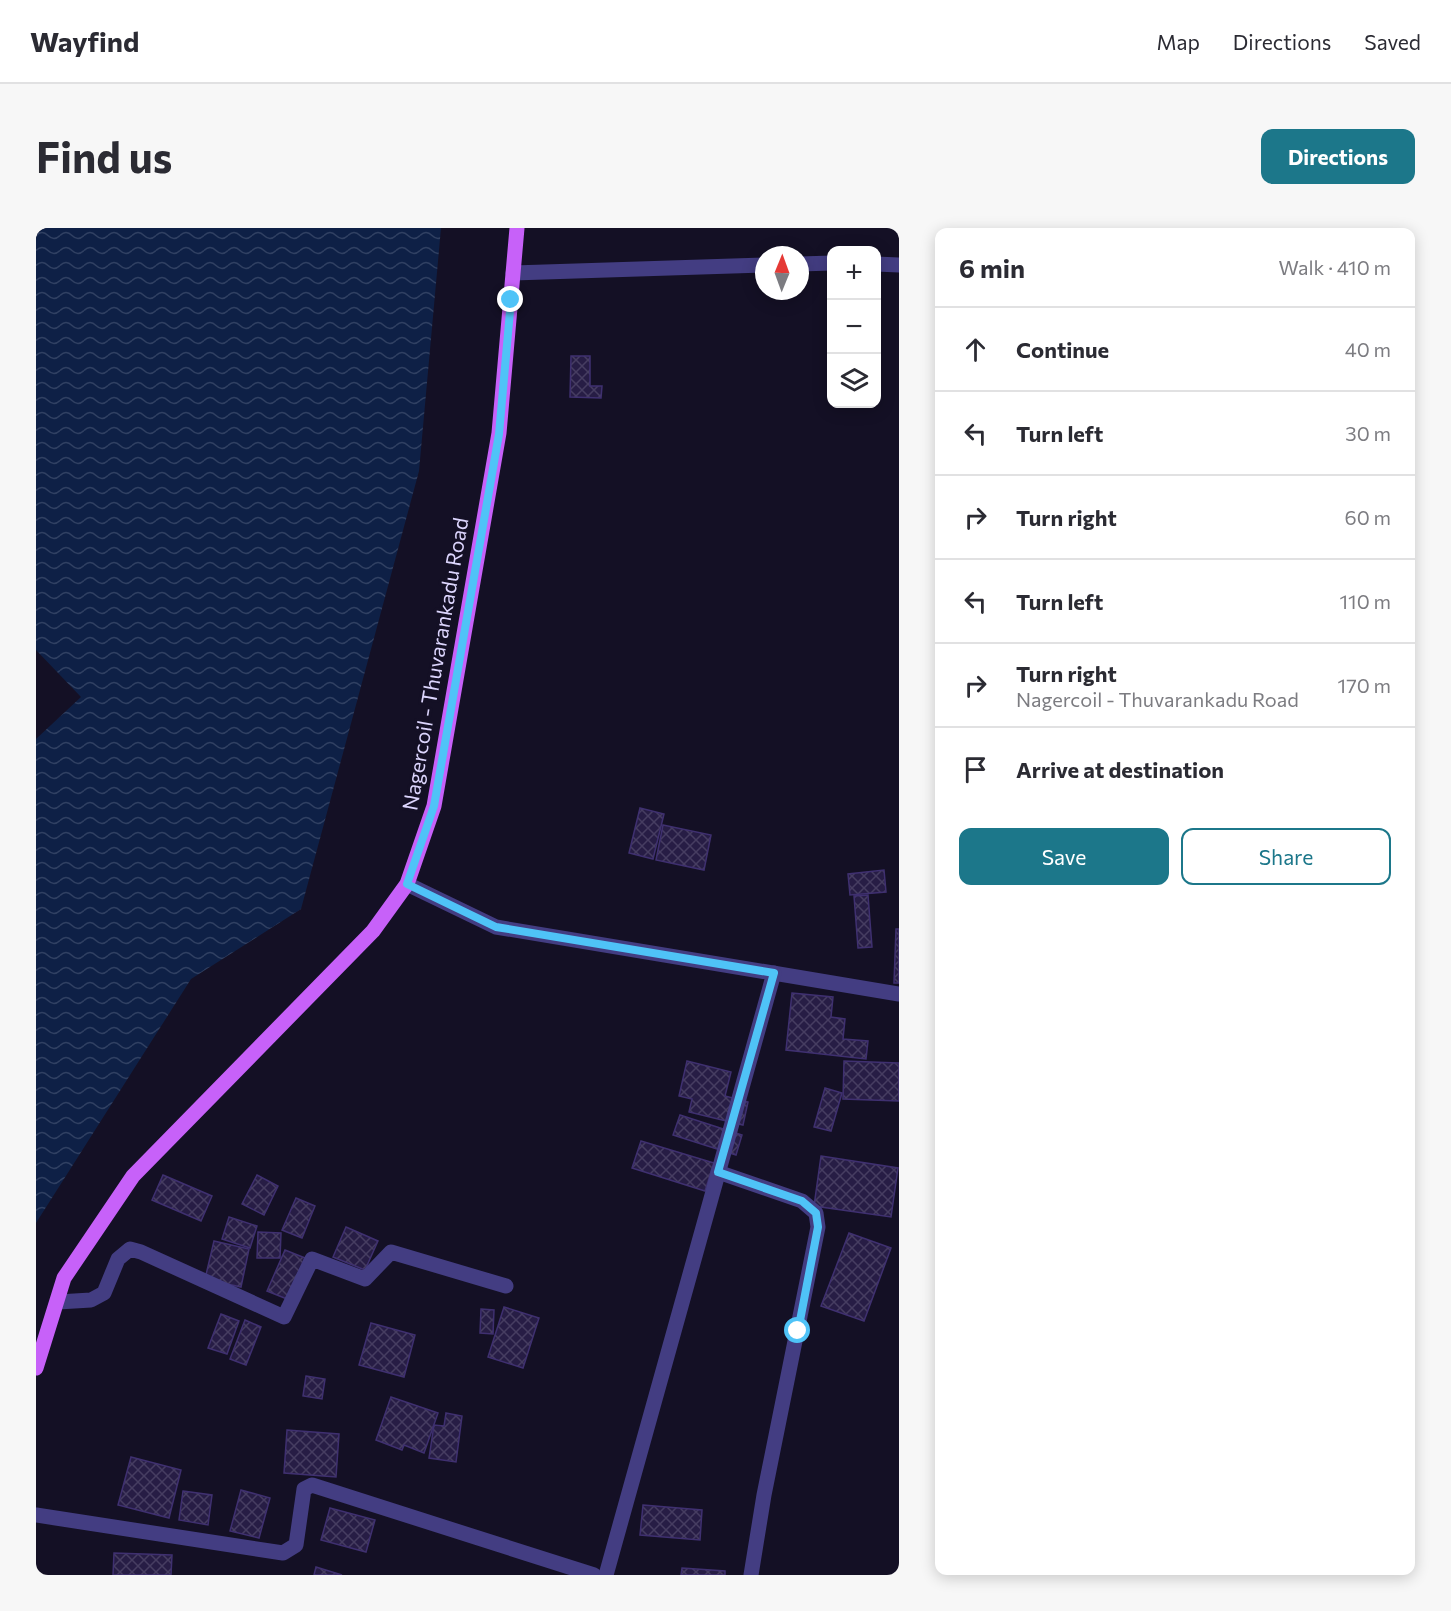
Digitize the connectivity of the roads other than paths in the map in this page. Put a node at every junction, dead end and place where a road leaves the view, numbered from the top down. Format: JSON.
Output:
{"nodes":[{"id":1,"x":517,"y":228,"type":"edge"},
{"id":2,"x":827,"y":263,"type":"edge"},
{"id":3,"x":809,"y":264,"type":"edge"},
{"id":4,"x":881,"y":264,"type":"edge"},
{"id":5,"x":755,"y":265,"type":"edge"},
{"id":6,"x":899,"y":265,"type":"edge"},
{"id":7,"x":513,"y":273,"type":"junction"},
{"id":8,"x":407,"y":884,"type":"junction"},
{"id":9,"x":774,"y":973,"type":"junction"},
{"id":10,"x":899,"y":994,"type":"edge"},
{"id":11,"x":718,"y":1172,"type":"junction"},
{"id":12,"x":506,"y":1286,"type":"dead end"},
{"id":13,"x":58,"y":1302,"type":"junction"},
{"id":14,"x":36,"y":1368,"type":"edge"},
{"id":15,"x":36,"y":1515,"type":"edge"},
{"id":16,"x":594,"y":1575,"type":"edge"},
{"id":17,"x":606,"y":1575,"type":"edge"},
{"id":18,"x":751,"y":1575,"type":"edge"}],
"edges":[{"from":1,"to":7,"type":"main road","name":"Nagercoil - Thuvarankadu Road"},
{"from":2,"to":3,"type":"street"},
{"from":4,"to":6,"type":"street"},
{"from":5,"to":7,"type":"street"},
{"from":7,"to":8,"type":"main road","name":"Nagercoil - Thuvarankadu Road"},
{"from":8,"to":9,"type":"street"},
{"from":8,"to":13,"type":"main road","name":"Nagercoil - Thuvarankadu Road"},
{"from":9,"to":10,"type":"street"},
{"from":9,"to":11,"type":"street"},
{"from":11,"to":17,"type":"street"},
{"from":11,"to":18,"type":"street"},
{"from":12,"to":13,"type":"street"},
{"from":13,"to":14,"type":"main road","name":"Nagercoil - Thuvarankadu Road"},
{"from":15,"to":16,"type":"street"}]}
